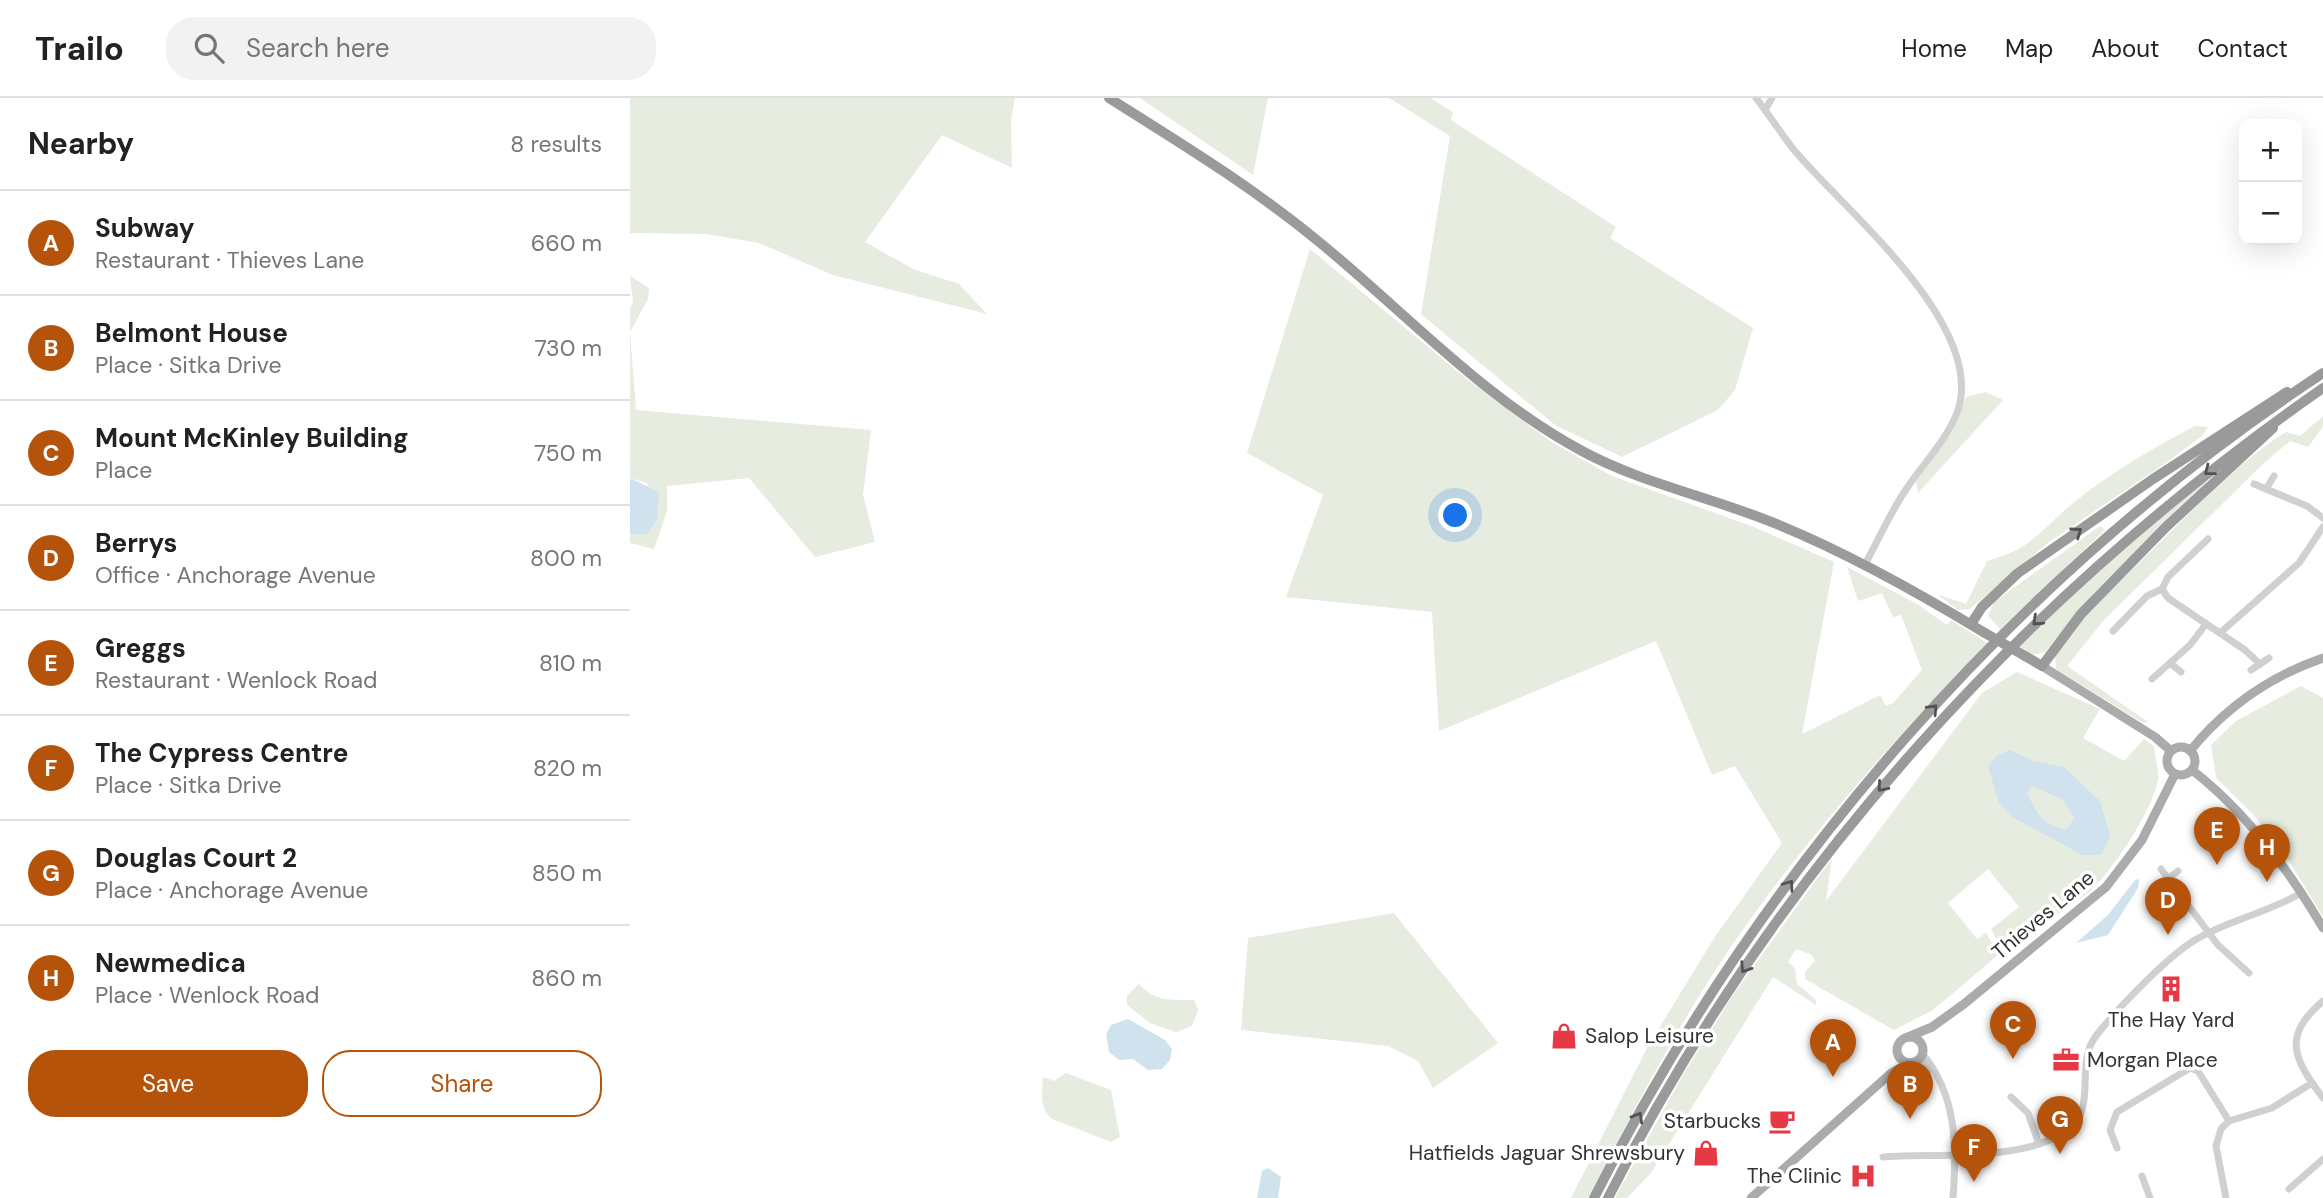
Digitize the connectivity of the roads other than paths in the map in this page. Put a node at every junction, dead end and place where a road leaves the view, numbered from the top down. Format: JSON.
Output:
{"nodes":[{"id":1,"x":1109,"y":98,"type":"edge"},
{"id":2,"x":1756,"y":98,"type":"edge"},
{"id":3,"x":1772,"y":98,"type":"edge"},
{"id":4,"x":1765,"y":110,"type":"junction"},
{"id":5,"x":2323,"y":373,"type":"edge"},
{"id":6,"x":2309,"y":382,"type":"junction"},
{"id":7,"x":2323,"y":388,"type":"edge"},
{"id":8,"x":2280,"y":418,"type":"junction"},
{"id":9,"x":2274,"y":476,"type":"dead end"},
{"id":10,"x":2254,"y":484,"type":"dead end"},
{"id":11,"x":2266,"y":489,"type":"junction"},
{"id":12,"x":2323,"y":518,"type":"edge"},
{"id":13,"x":2323,"y":527,"type":"edge"},
{"id":14,"x":2207,"y":544,"type":"dead end"},
{"id":15,"x":1864,"y":566,"type":"junction"},
{"id":16,"x":2162,"y":589,"type":"junction"},
{"id":17,"x":1971,"y":624,"type":"junction"},
{"id":18,"x":2206,"y":624,"type":"junction"},
{"id":19,"x":2113,"y":631,"type":"dead end"},
{"id":20,"x":2220,"y":633,"type":"junction"},
{"id":21,"x":2269,"y":658,"type":"dead end"},
{"id":22,"x":2323,"y":658,"type":"edge"},
{"id":23,"x":2170,"y":663,"type":"junction"},
{"id":24,"x":2260,"y":664,"type":"junction"},
{"id":25,"x":2042,"y":666,"type":"junction"},
{"id":26,"x":2251,"y":670,"type":"dead end"},
{"id":27,"x":2181,"y":672,"type":"dead end"},
{"id":28,"x":2152,"y":679,"type":"dead end"},
{"id":29,"x":2171,"y":751,"type":"junction"},
{"id":30,"x":2190,"y":751,"type":"junction"},
{"id":31,"x":2192,"y":770,"type":"junction"},
{"id":32,"x":2175,"y":774,"type":"junction"},
{"id":33,"x":2161,"y":869,"type":"dead end"},
{"id":34,"x":2178,"y":871,"type":"dead end"},
{"id":35,"x":2169,"y":878,"type":"junction"},
{"id":36,"x":2301,"y":893,"type":"junction"},
{"id":37,"x":2323,"y":928,"type":"edge"},
{"id":38,"x":2209,"y":933,"type":"junction"},
{"id":39,"x":2249,"y":974,"type":"dead end"},
{"id":40,"x":2323,"y":1001,"type":"edge"},
{"id":41,"x":1932,"y":1027,"type":"junction"},
{"id":42,"x":1908,"y":1037,"type":"junction"},
{"id":43,"x":1897,"y":1054,"type":"junction"},
{"id":44,"x":1918,"y":1055,"type":"junction"},
{"id":45,"x":1890,"y":1073,"type":"junction"},
{"id":46,"x":2312,"y":1083,"type":"junction"},
{"id":47,"x":2011,"y":1097,"type":"dead end"},
{"id":48,"x":2323,"y":1098,"type":"edge"},
{"id":49,"x":2229,"y":1121,"type":"junction"},
{"id":50,"x":2117,"y":1143,"type":"dead end"},
{"id":51,"x":2039,"y":1144,"type":"junction"},
{"id":52,"x":1956,"y":1153,"type":"junction"},
{"id":53,"x":1883,"y":1157,"type":"dead end"},
{"id":54,"x":2323,"y":1159,"type":"edge"},
{"id":55,"x":2142,"y":1176,"type":"dead end"},
{"id":56,"x":2289,"y":1189,"type":"dead end"},
{"id":57,"x":1594,"y":1198,"type":"edge"},
{"id":58,"x":1608,"y":1198,"type":"edge"},
{"id":59,"x":1751,"y":1198,"type":"edge"},
{"id":60,"x":1954,"y":1198,"type":"edge"},
{"id":61,"x":2150,"y":1198,"type":"edge"},
{"id":62,"x":2226,"y":1198,"type":"edge"}],
"edges":[{"from":1,"to":15,"type":"highway"},
{"from":2,"to":4,"type":"street"},
{"from":3,"to":4,"type":"street"},
{"from":4,"to":15,"type":"street"},
{"from":5,"to":6,"type":"highway"},
{"from":17,"to":6,"type":"highway","one_way":true},
{"from":57,"to":6,"type":"highway","one_way":true},
{"from":7,"to":8,"type":"highway"},
{"from":8,"to":25,"type":"highway"},
{"from":8,"to":58,"type":"highway","one_way":true},
{"from":9,"to":11,"type":"street"},
{"from":10,"to":11,"type":"street"},
{"from":11,"to":12,"type":"street"},
{"from":13,"to":20,"type":"street"},
{"from":14,"to":16,"type":"street"},
{"from":15,"to":17,"type":"highway"},
{"from":16,"to":18,"type":"street"},
{"from":16,"to":19,"type":"street"},
{"from":17,"to":25,"type":"highway","bridge":true},
{"from":18,"to":20,"type":"street"},
{"from":18,"to":23,"type":"street"},
{"from":20,"to":24,"type":"street"},
{"from":21,"to":24,"type":"street"},
{"from":22,"to":30,"type":"main road"},
{"from":23,"to":27,"type":"street"},
{"from":23,"to":28,"type":"street"},
{"from":24,"to":26,"type":"street"},
{"from":25,"to":29,"type":"main road"},
{"from":29,"to":30,"type":"main road"},
{"from":29,"to":32,"type":"main road"},
{"from":30,"to":31,"type":"main road"},
{"from":31,"to":32,"type":"main road"},
{"from":31,"to":36,"type":"main road"},
{"from":32,"to":41,"type":"main road","name":"Thieves Lane"},
{"from":33,"to":35,"type":"street"},
{"from":34,"to":35,"type":"street"},
{"from":35,"to":38,"type":"street"},
{"from":36,"to":37,"type":"main road"},
{"from":36,"to":38,"type":"street"},
{"from":38,"to":39,"type":"street"},
{"from":38,"to":51,"type":"street"},
{"from":40,"to":46,"type":"street"},
{"from":41,"to":42,"type":"main road"},
{"from":41,"to":44,"type":"main road"},
{"from":42,"to":43,"type":"main road"},
{"from":42,"to":44,"type":"main road"},
{"from":43,"to":44,"type":"main road"},
{"from":43,"to":45,"type":"main road"},
{"from":44,"to":45,"type":"main road"},
{"from":44,"to":52,"type":"street"},
{"from":45,"to":59,"type":"main road"},
{"from":46,"to":48,"type":"street"},
{"from":46,"to":49,"type":"street"},
{"from":47,"to":51,"type":"street"},
{"from":49,"to":50,"type":"street"},
{"from":49,"to":62,"type":"street"},
{"from":51,"to":52,"type":"street"},
{"from":52,"to":53,"type":"street"},
{"from":52,"to":60,"type":"street"},
{"from":54,"to":56,"type":"street"},
{"from":55,"to":61,"type":"street"}]}
